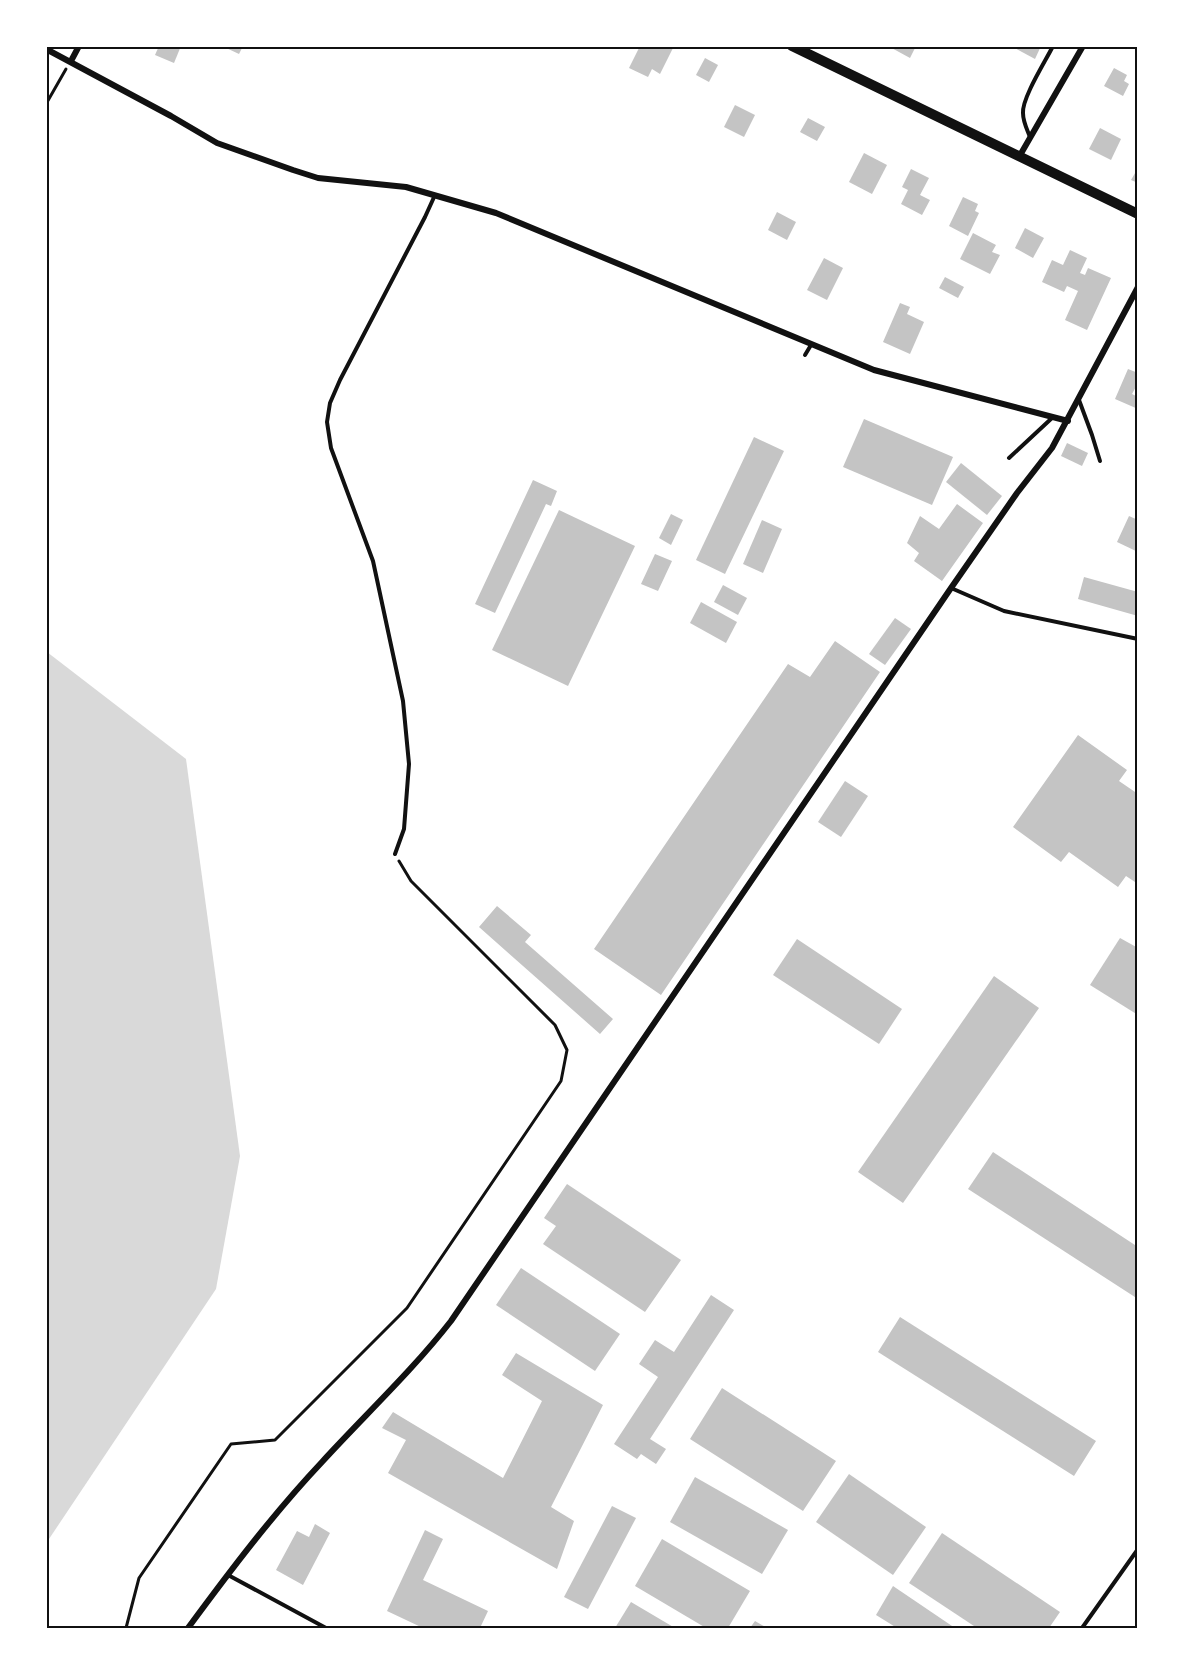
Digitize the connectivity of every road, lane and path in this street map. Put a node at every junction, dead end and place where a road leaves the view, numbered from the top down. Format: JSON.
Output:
{"nodes":[{"id":1,"x":79,"y":46,"type":"edge"},
{"id":2,"x":792,"y":46,"type":"edge"},
{"id":3,"x":1053,"y":46,"type":"edge"},
{"id":4,"x":1083,"y":46,"type":"edge"},
{"id":5,"x":46,"y":49,"type":"edge"},
{"id":6,"x":71,"y":61,"type":"junction"},
{"id":7,"x":46,"y":104,"type":"edge"},
{"id":8,"x":1031,"y":137,"type":"junction"},
{"id":9,"x":1019,"y":158,"type":"junction"},
{"id":10,"x":435,"y":194,"type":"junction"},
{"id":11,"x":1137,"y":214,"type":"edge"},
{"id":12,"x":1137,"y":287,"type":"edge"},
{"id":13,"x":811,"y":345,"type":"junction"},
{"id":14,"x":805,"y":355,"type":"dead end"},
{"id":15,"x":1078,"y":400,"type":"junction"},
{"id":16,"x":1052,"y":418,"type":"junction"},
{"id":17,"x":1068,"y":421,"type":"junction"},
{"id":18,"x":1009,"y":458,"type":"dead end"},
{"id":19,"x":1100,"y":461,"type":"dead end"},
{"id":20,"x":951,"y":588,"type":"junction"},
{"id":21,"x":1137,"y":639,"type":"edge"},
{"id":22,"x":395,"y":854,"type":"joint"},
{"id":23,"x":1137,"y":1549,"type":"edge"},
{"id":24,"x":227,"y":1574,"type":"junction"},
{"id":25,"x":126,"y":1629,"type":"edge"},
{"id":26,"x":188,"y":1629,"type":"edge"},
{"id":27,"x":326,"y":1629,"type":"edge"},
{"id":28,"x":1082,"y":1629,"type":"edge"}],
"edges":[{"from":1,"to":6,"type":"street"},
{"from":2,"to":9,"type":"main road"},
{"from":3,"to":8,"type":"lane"},
{"from":4,"to":8,"type":"street"},
{"from":5,"to":6,"type":"street"},
{"from":6,"to":7,"type":"path"},
{"from":6,"to":10,"type":"street"},
{"from":8,"to":9,"type":"street"},
{"from":9,"to":11,"type":"main road"},
{"from":10,"to":13,"type":"street"},
{"from":10,"to":22,"type":"lane"},
{"from":12,"to":15,"type":"street"},
{"from":13,"to":14,"type":"lane"},
{"from":13,"to":16,"type":"street"},
{"from":15,"to":17,"type":"street"},
{"from":15,"to":19,"type":"lane"},
{"from":16,"to":17,"type":"street"},
{"from":16,"to":18,"type":"lane"},
{"from":17,"to":20,"type":"street"},
{"from":20,"to":21,"type":"lane"},
{"from":20,"to":24,"type":"street"},
{"from":22,"to":25,"type":"path"},
{"from":23,"to":28,"type":"lane"},
{"from":24,"to":26,"type":"street"},
{"from":24,"to":27,"type":"lane"}]}
